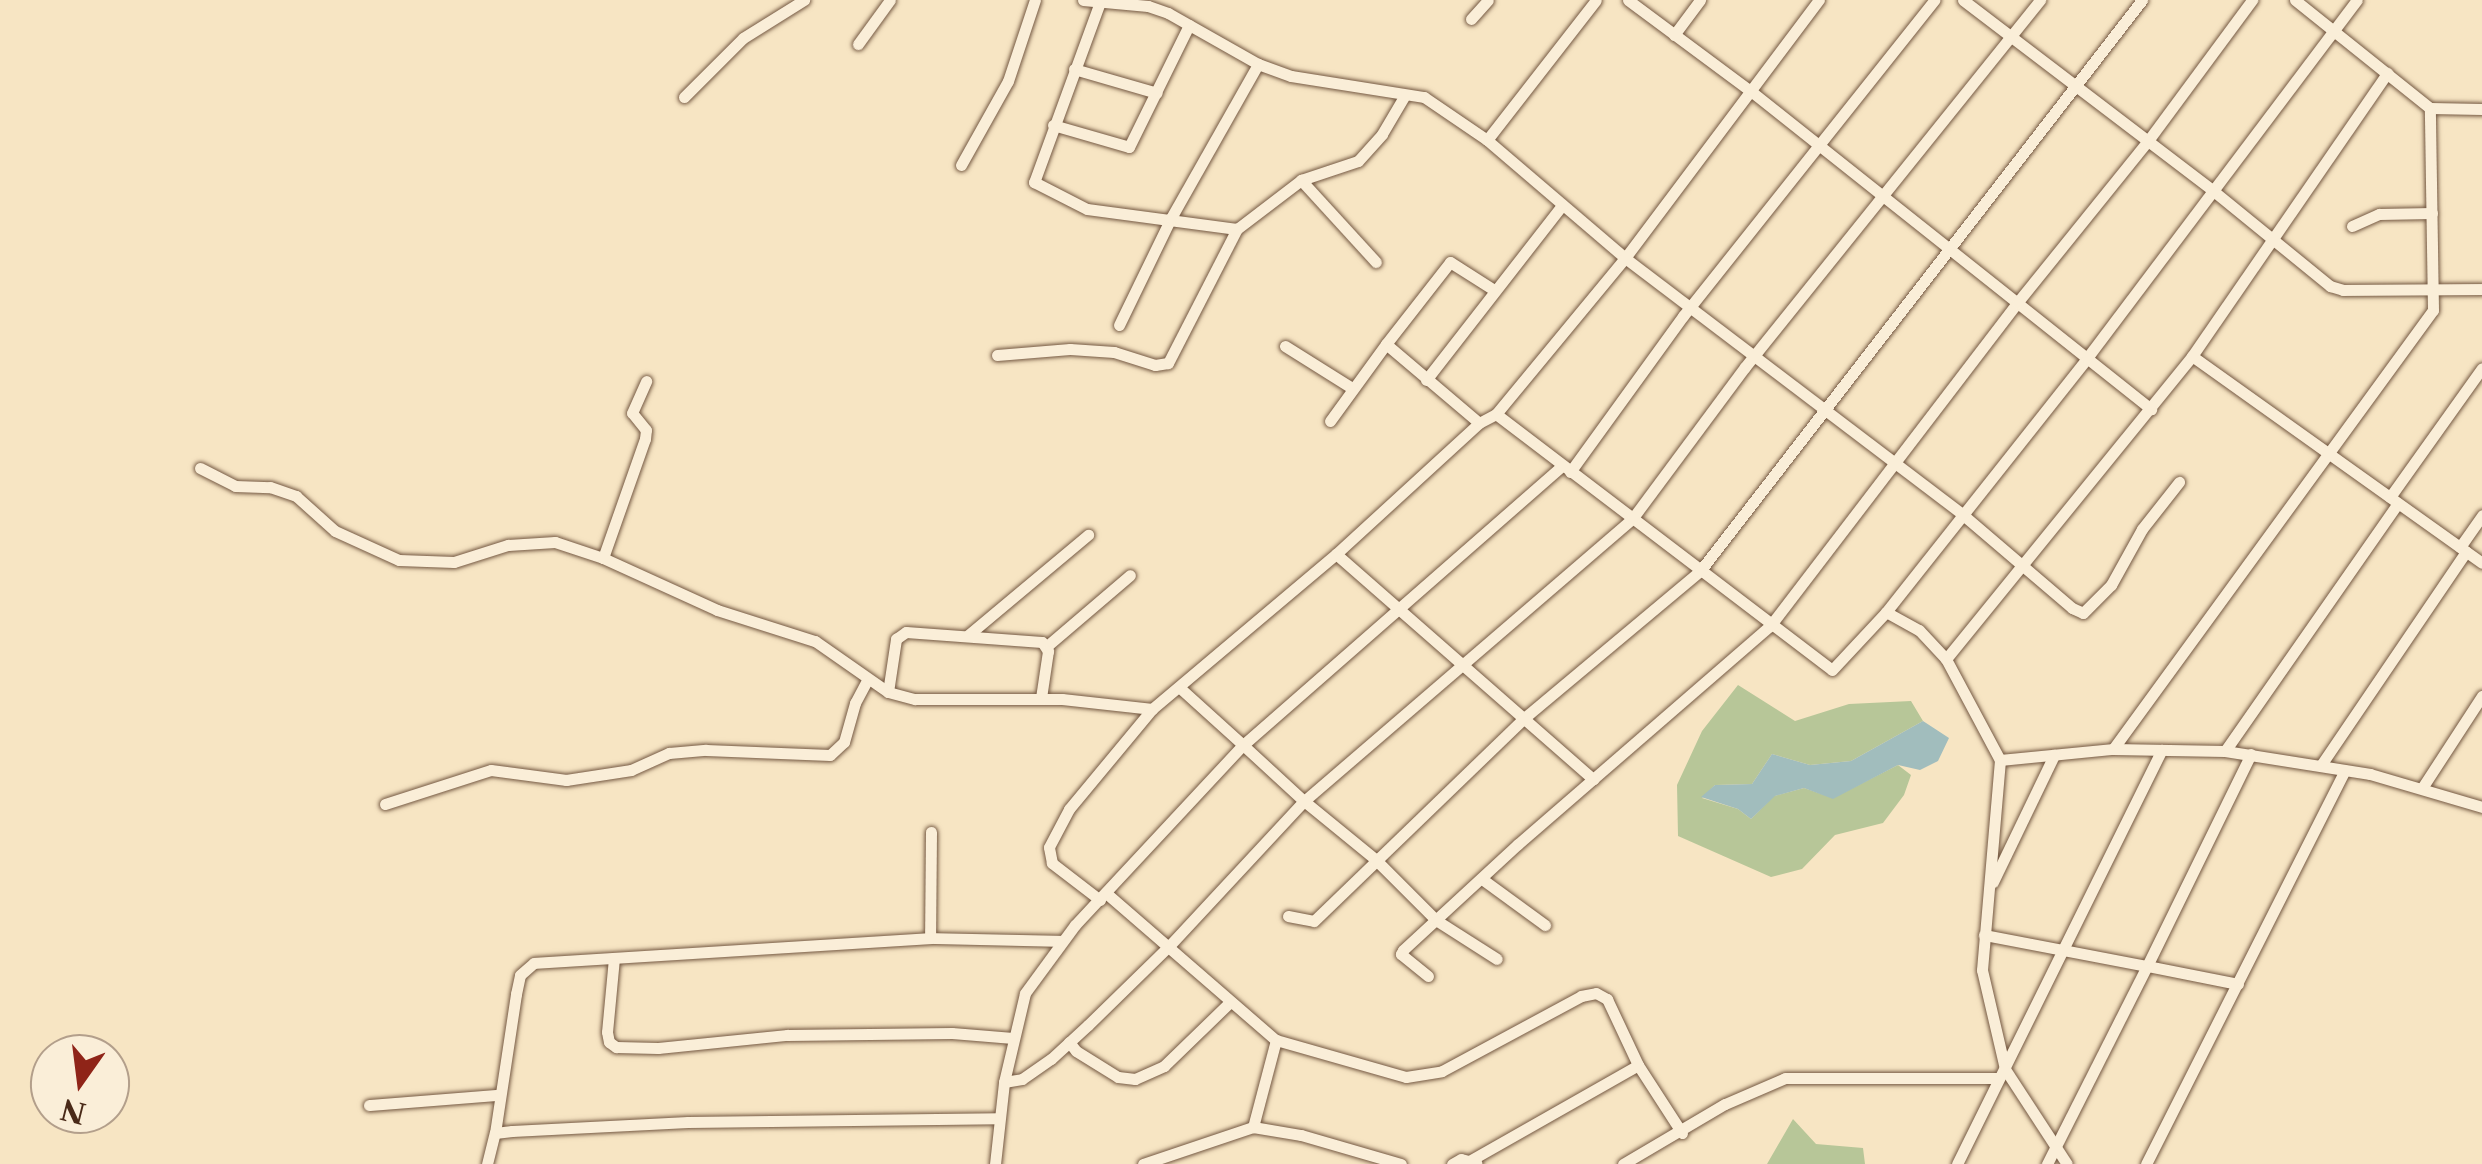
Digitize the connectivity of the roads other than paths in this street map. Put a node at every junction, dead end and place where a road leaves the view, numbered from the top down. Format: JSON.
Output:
{"nodes":[{"id":1,"x":804,"y":0,"type":"edge"},
{"id":2,"x":890,"y":0,"type":"edge"},
{"id":3,"x":1035,"y":0,"type":"edge"},
{"id":4,"x":1084,"y":0,"type":"edge"},
{"id":5,"x":1174,"y":0,"type":"edge"},
{"id":6,"x":1488,"y":0,"type":"edge"},
{"id":7,"x":1596,"y":0,"type":"edge"},
{"id":8,"x":1628,"y":0,"type":"edge"},
{"id":9,"x":1700,"y":0,"type":"edge"},
{"id":10,"x":1819,"y":0,"type":"edge"},
{"id":11,"x":1934,"y":0,"type":"edge"},
{"id":12,"x":1963,"y":0,"type":"edge"},
{"id":13,"x":2040,"y":0,"type":"edge"},
{"id":14,"x":2142,"y":0,"type":"edge"},
{"id":15,"x":2252,"y":0,"type":"edge"},
{"id":16,"x":2295,"y":0,"type":"edge"},
{"id":17,"x":2356,"y":0,"type":"edge"},
{"id":18,"x":1100,"y":2,"type":"edge"},
{"id":19,"x":1168,"y":13,"type":"junction"},
{"id":20,"x":1471,"y":19,"type":"dead end"},
{"id":21,"x":1190,"y":25,"type":"junction"},
{"id":22,"x":2336,"y":30,"type":"junction"},
{"id":23,"x":1674,"y":36,"type":"junction"},
{"id":24,"x":2011,"y":37,"type":"junction"},
{"id":25,"x":858,"y":44,"type":"dead end"},
{"id":26,"x":1258,"y":64,"type":"junction"},
{"id":27,"x":1074,"y":69,"type":"junction"},
{"id":28,"x":2387,"y":72,"type":"junction"},
{"id":29,"x":2075,"y":86,"type":"junction"},
{"id":30,"x":1752,"y":92,"type":"junction"},
{"id":31,"x":1157,"y":93,"type":"junction"},
{"id":32,"x":1405,"y":95,"type":"junction"},
{"id":33,"x":684,"y":97,"type":"dead end"},
{"id":34,"x":2430,"y":108,"type":"junction"},
{"id":35,"x":2482,"y":109,"type":"edge"},
{"id":36,"x":1053,"y":126,"type":"junction"},
{"id":37,"x":1487,"y":140,"type":"junction"},
{"id":38,"x":2147,"y":142,"type":"junction"},
{"id":39,"x":1819,"y":148,"type":"junction"},
{"id":40,"x":961,"y":165,"type":"dead end"},
{"id":41,"x":1301,"y":180,"type":"junction"},
{"id":42,"x":2212,"y":189,"type":"junction"},
{"id":43,"x":1884,"y":197,"type":"junction"},
{"id":44,"x":1562,"y":205,"type":"junction"},
{"id":45,"x":2432,"y":213,"type":"junction"},
{"id":46,"x":1170,"y":218,"type":"junction"},
{"id":47,"x":2352,"y":226,"type":"dead end"},
{"id":48,"x":1237,"y":229,"type":"junction"},
{"id":49,"x":2274,"y":242,"type":"junction"},
{"id":50,"x":1948,"y":248,"type":"junction"},
{"id":51,"x":1625,"y":258,"type":"junction"},
{"id":52,"x":1376,"y":262,"type":"dead end"},
{"id":53,"x":2482,"y":289,"type":"edge"},
{"id":54,"x":1494,"y":290,"type":"junction"},
{"id":55,"x":2434,"y":290,"type":"junction"},
{"id":56,"x":2017,"y":302,"type":"junction"},
{"id":57,"x":1691,"y":306,"type":"junction"},
{"id":58,"x":1119,"y":325,"type":"dead end"},
{"id":59,"x":1386,"y":344,"type":"junction"},
{"id":60,"x":1285,"y":346,"type":"dead end"},
{"id":61,"x":997,"y":355,"type":"dead end"},
{"id":62,"x":2192,"y":356,"type":"junction"},
{"id":63,"x":1753,"y":357,"type":"junction"},
{"id":64,"x":2086,"y":358,"type":"junction"},
{"id":65,"x":2482,"y":368,"type":"edge"},
{"id":66,"x":1426,"y":380,"type":"junction"},
{"id":67,"x":646,"y":381,"type":"dead end"},
{"id":68,"x":1352,"y":388,"type":"junction"},
{"id":69,"x":2150,"y":409,"type":"junction"},
{"id":70,"x":1825,"y":410,"type":"junction"},
{"id":71,"x":1496,"y":414,"type":"junction"},
{"id":72,"x":1330,"y":421,"type":"dead end"},
{"id":73,"x":1479,"y":423,"type":"junction"},
{"id":74,"x":2327,"y":452,"type":"junction"},
{"id":75,"x":1894,"y":463,"type":"junction"},
{"id":76,"x":200,"y":468,"type":"dead end"},
{"id":77,"x":1566,"y":470,"type":"junction"},
{"id":78,"x":2179,"y":482,"type":"dead end"},
{"id":79,"x":2394,"y":500,"type":"junction"},
{"id":80,"x":1962,"y":514,"type":"junction"},
{"id":81,"x":2482,"y":515,"type":"edge"},
{"id":82,"x":1632,"y":519,"type":"junction"},
{"id":83,"x":1088,"y":535,"type":"dead end"},
{"id":84,"x":2463,"y":549,"type":"junction"},
{"id":85,"x":1336,"y":554,"type":"junction"},
{"id":86,"x":603,"y":558,"type":"junction"},
{"id":87,"x":2482,"y":563,"type":"edge"},
{"id":88,"x":2026,"y":566,"type":"junction"},
{"id":89,"x":1700,"y":571,"type":"junction"},
{"id":90,"x":1130,"y":576,"type":"dead end"},
{"id":91,"x":1397,"y":610,"type":"junction"},
{"id":92,"x":1886,"y":612,"type":"junction"},
{"id":93,"x":1770,"y":626,"type":"junction"},
{"id":94,"x":968,"y":636,"type":"junction"},
{"id":95,"x":1048,"y":646,"type":"junction"},
{"id":96,"x":1946,"y":658,"type":"junction"},
{"id":97,"x":1462,"y":668,"type":"junction"},
{"id":98,"x":868,"y":679,"type":"junction"},
{"id":99,"x":1180,"y":688,"type":"junction"},
{"id":100,"x":888,"y":692,"type":"junction"},
{"id":101,"x":2482,"y":696,"type":"edge"},
{"id":102,"x":1041,"y":698,"type":"junction"},
{"id":103,"x":1152,"y":710,"type":"junction"},
{"id":104,"x":1523,"y":719,"type":"junction"},
{"id":105,"x":1243,"y":746,"type":"junction"},
{"id":106,"x":2113,"y":749,"type":"junction"},
{"id":107,"x":2162,"y":750,"type":"junction"},
{"id":108,"x":2226,"y":750,"type":"junction"},
{"id":109,"x":2251,"y":754,"type":"junction"},
{"id":110,"x":2054,"y":755,"type":"junction"},
{"id":111,"x":2000,"y":760,"type":"junction"},
{"id":112,"x":2321,"y":765,"type":"junction"},
{"id":113,"x":2345,"y":770,"type":"junction"},
{"id":114,"x":1593,"y":779,"type":"junction"},
{"id":115,"x":2422,"y":788,"type":"junction"},
{"id":116,"x":1304,"y":802,"type":"junction"},
{"id":117,"x":384,"y":804,"type":"dead end"},
{"id":118,"x":2482,"y":807,"type":"edge"},
{"id":119,"x":932,"y":832,"type":"dead end"},
{"id":120,"x":1375,"y":859,"type":"junction"},
{"id":121,"x":1482,"y":879,"type":"junction"},
{"id":122,"x":1988,"y":890,"type":"junction"},
{"id":123,"x":1103,"y":896,"type":"junction"},
{"id":124,"x":1288,"y":916,"type":"dead end"},
{"id":125,"x":1436,"y":920,"type":"junction"},
{"id":126,"x":1544,"y":925,"type":"dead end"},
{"id":127,"x":1984,"y":936,"type":"junction"},
{"id":128,"x":930,"y":938,"type":"junction"},
{"id":129,"x":1061,"y":941,"type":"junction"},
{"id":130,"x":1170,"y":945,"type":"junction"},
{"id":131,"x":2063,"y":951,"type":"junction"},
{"id":132,"x":614,"y":958,"type":"junction"},
{"id":133,"x":1497,"y":959,"type":"dead end"},
{"id":134,"x":2147,"y":966,"type":"junction"},
{"id":135,"x":1428,"y":976,"type":"dead end"},
{"id":136,"x":2238,"y":984,"type":"junction"},
{"id":137,"x":1230,"y":1002,"type":"junction"},
{"id":138,"x":1012,"y":1038,"type":"junction"},
{"id":139,"x":1276,"y":1040,"type":"junction"},
{"id":140,"x":1069,"y":1042,"type":"junction"},
{"id":141,"x":1638,"y":1066,"type":"junction"},
{"id":142,"x":2001,"y":1073,"type":"junction"},
{"id":143,"x":1004,"y":1082,"type":"junction"},
{"id":144,"x":498,"y":1095,"type":"junction"},
{"id":145,"x":368,"y":1104,"type":"dead end"},
{"id":146,"x":999,"y":1118,"type":"junction"},
{"id":147,"x":1252,"y":1127,"type":"junction"},
{"id":148,"x":495,"y":1133,"type":"junction"},
{"id":149,"x":1682,"y":1133,"type":"junction"},
{"id":150,"x":2055,"y":1149,"type":"junction"},
{"id":151,"x":1474,"y":1162,"type":"edge"},
{"id":152,"x":487,"y":1164,"type":"edge"},
{"id":153,"x":995,"y":1164,"type":"edge"},
{"id":154,"x":1144,"y":1164,"type":"edge"},
{"id":155,"x":1401,"y":1164,"type":"edge"},
{"id":156,"x":1452,"y":1164,"type":"edge"},
{"id":157,"x":1623,"y":1164,"type":"edge"},
{"id":158,"x":1957,"y":1164,"type":"edge"},
{"id":159,"x":2047,"y":1164,"type":"edge"},
{"id":160,"x":2066,"y":1164,"type":"edge"},
{"id":161,"x":2146,"y":1164,"type":"edge"}],
"edges":[{"from":1,"to":33,"type":"street"},
{"from":2,"to":25,"type":"street"},
{"from":3,"to":40,"type":"street"},
{"from":4,"to":18,"type":"street"},
{"from":5,"to":19,"type":"street"},
{"from":6,"to":20,"type":"street"},
{"from":7,"to":37,"type":"street"},
{"from":8,"to":23,"type":"street"},
{"from":9,"to":23,"type":"street"},
{"from":10,"to":30,"type":"street"},
{"from":11,"to":39,"type":"street"},
{"from":12,"to":24,"type":"street"},
{"from":13,"to":24,"type":"street"},
{"from":14,"to":29,"type":"street"},
{"from":15,"to":38,"type":"street"},
{"from":16,"to":22,"type":"street"},
{"from":17,"to":22,"type":"street"},
{"from":18,"to":19,"type":"street"},
{"from":18,"to":27,"type":"street"},
{"from":19,"to":21,"type":"street"},
{"from":21,"to":26,"type":"street"},
{"from":21,"to":31,"type":"street"},
{"from":22,"to":28,"type":"street"},
{"from":22,"to":42,"type":"street"},
{"from":23,"to":30,"type":"street"},
{"from":24,"to":29,"type":"street"},
{"from":24,"to":43,"type":"street"},
{"from":26,"to":32,"type":"street"},
{"from":26,"to":46,"type":"street"},
{"from":27,"to":31,"type":"street"},
{"from":27,"to":36,"type":"street"},
{"from":28,"to":34,"type":"street"},
{"from":28,"to":49,"type":"street"},
{"from":29,"to":38,"type":"street"},
{"from":29,"to":50,"type":"street"},
{"from":30,"to":39,"type":"street"},
{"from":30,"to":51,"type":"street"},
{"from":31,"to":36,"type":"street"},
{"from":32,"to":37,"type":"street"},
{"from":32,"to":41,"type":"street"},
{"from":34,"to":35,"type":"street"},
{"from":34,"to":45,"type":"street"},
{"from":36,"to":46,"type":"street"},
{"from":37,"to":44,"type":"street"},
{"from":38,"to":42,"type":"street"},
{"from":38,"to":56,"type":"street"},
{"from":39,"to":43,"type":"street"},
{"from":39,"to":57,"type":"street"},
{"from":41,"to":48,"type":"street"},
{"from":41,"to":52,"type":"street"},
{"from":42,"to":49,"type":"street"},
{"from":42,"to":64,"type":"street"},
{"from":43,"to":50,"type":"street"},
{"from":43,"to":63,"type":"street"},
{"from":44,"to":51,"type":"street"},
{"from":44,"to":54,"type":"street"},
{"from":45,"to":47,"type":"street"},
{"from":45,"to":55,"type":"street"},
{"from":46,"to":48,"type":"street"},
{"from":46,"to":58,"type":"street"},
{"from":48,"to":61,"type":"street"},
{"from":49,"to":55,"type":"street"},
{"from":49,"to":62,"type":"street"},
{"from":50,"to":56,"type":"street"},
{"from":50,"to":70,"type":"street"},
{"from":51,"to":57,"type":"street"},
{"from":51,"to":71,"type":"street"},
{"from":53,"to":55,"type":"street"},
{"from":54,"to":59,"type":"street"},
{"from":54,"to":66,"type":"street"},
{"from":55,"to":74,"type":"street"},
{"from":56,"to":64,"type":"street"},
{"from":56,"to":75,"type":"street"},
{"from":57,"to":63,"type":"street"},
{"from":57,"to":77,"type":"street"},
{"from":59,"to":66,"type":"street"},
{"from":59,"to":68,"type":"street"},
{"from":60,"to":68,"type":"street"},
{"from":62,"to":69,"type":"street"},
{"from":62,"to":74,"type":"street"},
{"from":63,"to":70,"type":"street"},
{"from":63,"to":82,"type":"street"},
{"from":64,"to":69,"type":"street"},
{"from":64,"to":80,"type":"street"},
{"from":65,"to":79,"type":"street"},
{"from":66,"to":73,"type":"street"},
{"from":67,"to":86,"type":"street"},
{"from":68,"to":72,"type":"street"},
{"from":69,"to":88,"type":"street"},
{"from":70,"to":75,"type":"street"},
{"from":70,"to":89,"type":"street"},
{"from":71,"to":73,"type":"street"},
{"from":71,"to":77,"type":"street"},
{"from":73,"to":85,"type":"street"},
{"from":74,"to":79,"type":"street"},
{"from":74,"to":106,"type":"street"},
{"from":75,"to":80,"type":"street"},
{"from":75,"to":93,"type":"street"},
{"from":76,"to":86,"type":"street"},
{"from":77,"to":82,"type":"street"},
{"from":77,"to":91,"type":"street"},
{"from":78,"to":88,"type":"street"},
{"from":79,"to":84,"type":"street"},
{"from":79,"to":108,"type":"street"},
{"from":80,"to":88,"type":"street"},
{"from":80,"to":92,"type":"street"},
{"from":81,"to":84,"type":"street"},
{"from":82,"to":89,"type":"street"},
{"from":82,"to":97,"type":"street"},
{"from":83,"to":94,"type":"street"},
{"from":84,"to":87,"type":"street"},
{"from":84,"to":112,"type":"street"},
{"from":85,"to":91,"type":"street"},
{"from":85,"to":99,"type":"street"},
{"from":86,"to":98,"type":"street"},
{"from":88,"to":96,"type":"street"},
{"from":89,"to":93,"type":"street"},
{"from":89,"to":104,"type":"street"},
{"from":90,"to":95,"type":"street"},
{"from":91,"to":97,"type":"street"},
{"from":91,"to":105,"type":"street"},
{"from":92,"to":93,"type":"street"},
{"from":92,"to":96,"type":"street"},
{"from":93,"to":114,"type":"street"},
{"from":94,"to":95,"type":"street"},
{"from":94,"to":100,"type":"street"},
{"from":95,"to":102,"type":"street"},
{"from":96,"to":111,"type":"street"},
{"from":97,"to":104,"type":"street"},
{"from":97,"to":116,"type":"street"},
{"from":98,"to":100,"type":"street"},
{"from":98,"to":117,"type":"street"},
{"from":99,"to":103,"type":"street"},
{"from":99,"to":105,"type":"street"},
{"from":100,"to":102,"type":"street"},
{"from":101,"to":115,"type":"street"},
{"from":102,"to":103,"type":"street"},
{"from":103,"to":123,"type":"street"},
{"from":104,"to":114,"type":"street"},
{"from":104,"to":120,"type":"street"},
{"from":105,"to":116,"type":"street"},
{"from":105,"to":123,"type":"street"},
{"from":106,"to":107,"type":"street"},
{"from":106,"to":110,"type":"street"},
{"from":107,"to":108,"type":"street"},
{"from":107,"to":131,"type":"street"},
{"from":108,"to":109,"type":"street"},
{"from":109,"to":112,"type":"street"},
{"from":109,"to":134,"type":"street"},
{"from":110,"to":111,"type":"street"},
{"from":110,"to":122,"type":"street"},
{"from":111,"to":122,"type":"street"},
{"from":112,"to":113,"type":"street"},
{"from":113,"to":115,"type":"street"},
{"from":113,"to":136,"type":"street"},
{"from":114,"to":121,"type":"street"},
{"from":115,"to":118,"type":"street"},
{"from":116,"to":120,"type":"street"},
{"from":116,"to":130,"type":"street"},
{"from":119,"to":128,"type":"street"},
{"from":120,"to":124,"type":"street"},
{"from":120,"to":125,"type":"street"},
{"from":121,"to":125,"type":"street"},
{"from":121,"to":126,"type":"street"},
{"from":122,"to":127,"type":"street"},
{"from":123,"to":129,"type":"street"},
{"from":123,"to":130,"type":"street"},
{"from":125,"to":133,"type":"street"},
{"from":125,"to":135,"type":"street"},
{"from":127,"to":131,"type":"street"},
{"from":127,"to":142,"type":"street"},
{"from":128,"to":129,"type":"street"},
{"from":128,"to":132,"type":"street"},
{"from":129,"to":138,"type":"street"},
{"from":130,"to":137,"type":"street"},
{"from":130,"to":140,"type":"street"},
{"from":131,"to":134,"type":"street"},
{"from":131,"to":142,"type":"street"},
{"from":132,"to":138,"type":"street"},
{"from":132,"to":144,"type":"street"},
{"from":134,"to":136,"type":"street"},
{"from":134,"to":150,"type":"street"},
{"from":136,"to":161,"type":"street"},
{"from":137,"to":139,"type":"street"},
{"from":137,"to":140,"type":"street"},
{"from":138,"to":143,"type":"street"},
{"from":139,"to":141,"type":"street"},
{"from":139,"to":147,"type":"street"},
{"from":140,"to":143,"type":"street"},
{"from":141,"to":149,"type":"street"},
{"from":141,"to":151,"type":"street"},
{"from":142,"to":149,"type":"street"},
{"from":142,"to":150,"type":"street"},
{"from":142,"to":158,"type":"street"},
{"from":143,"to":146,"type":"street"},
{"from":144,"to":145,"type":"street"},
{"from":144,"to":148,"type":"street"},
{"from":146,"to":148,"type":"street"},
{"from":146,"to":153,"type":"street"},
{"from":147,"to":154,"type":"street"},
{"from":147,"to":155,"type":"street"},
{"from":148,"to":152,"type":"street"},
{"from":149,"to":157,"type":"street"},
{"from":150,"to":159,"type":"street"},
{"from":150,"to":160,"type":"street"},
{"from":151,"to":156,"type":"street"}]}
